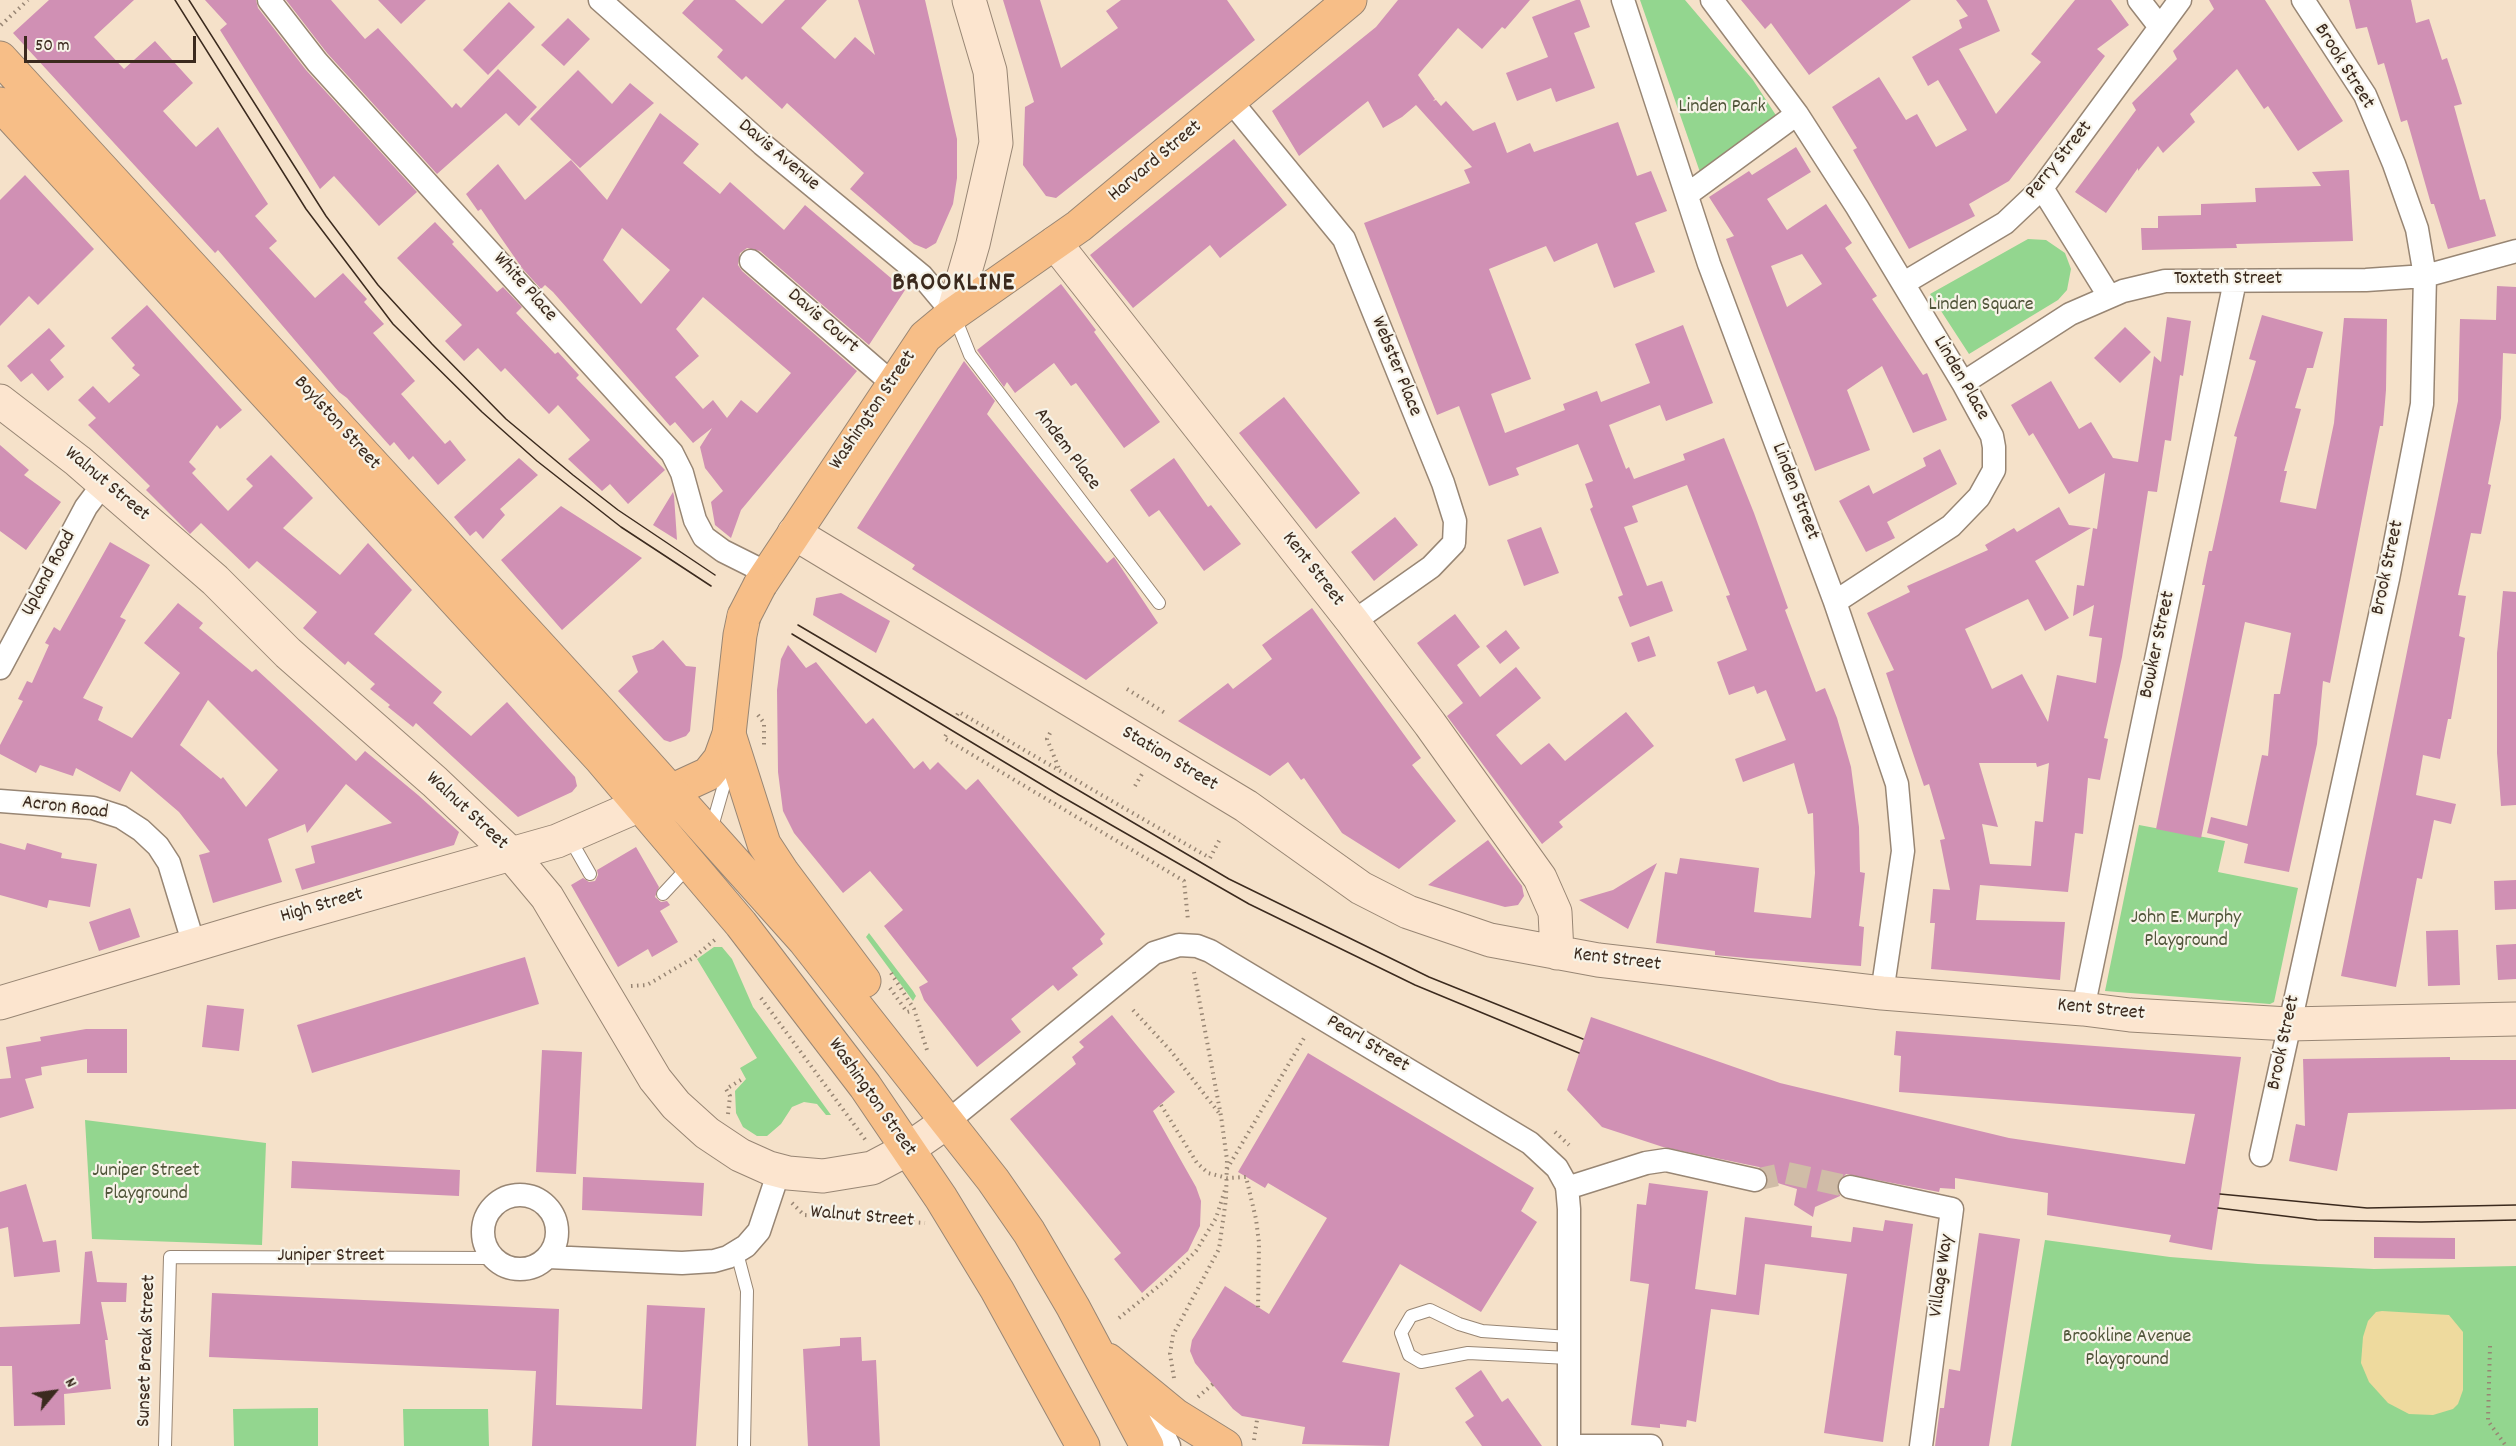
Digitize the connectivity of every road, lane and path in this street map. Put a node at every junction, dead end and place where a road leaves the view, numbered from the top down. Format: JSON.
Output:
{"nodes":[{"id":1,"x":28,"y":0,"type":"edge"},
{"id":2,"x":268,"y":0,"type":"edge"},
{"id":3,"x":600,"y":0,"type":"edge"},
{"id":4,"x":969,"y":0,"type":"edge"},
{"id":5,"x":1350,"y":0,"type":"edge"},
{"id":6,"x":1623,"y":0,"type":"edge"},
{"id":7,"x":2139,"y":0,"type":"edge"},
{"id":8,"x":2180,"y":0,"type":"edge"},
{"id":9,"x":2303,"y":0,"type":"edge"},
{"id":10,"x":1715,"y":1,"type":"edge"},
{"id":11,"x":1,"y":25,"type":"edge"},
{"id":12,"x":2160,"y":27,"type":"junction"},
{"id":13,"x":0,"y":58,"type":"edge"},
{"id":14,"x":1231,"y":100,"type":"junction"},
{"id":15,"x":0,"y":104,"type":"edge"},
{"id":16,"x":1797,"y":114,"type":"junction"},
{"id":17,"x":2042,"y":188,"type":"junction"},
{"id":18,"x":1688,"y":194,"type":"junction"},
{"id":19,"x":1055,"y":243,"type":"junction"},
{"id":20,"x":2516,"y":251,"type":"edge"},
{"id":21,"x":751,"y":261,"type":"dead end"},
{"id":22,"x":2425,"y":276,"type":"junction"},
{"id":23,"x":2235,"y":281,"type":"junction"},
{"id":24,"x":1904,"y":283,"type":"junction"},
{"id":25,"x":2109,"y":296,"type":"junction"},
{"id":26,"x":953,"y":314,"type":"junction"},
{"id":27,"x":892,"y":383,"type":"junction"},
{"id":28,"x":1963,"y":383,"type":"junction"},
{"id":29,"x":0,"y":401,"type":"edge"},
{"id":30,"x":104,"y":483,"type":"junction"},
{"id":31,"x":794,"y":533,"type":"junction"},
{"id":32,"x":763,"y":579,"type":"junction"},
{"id":33,"x":1835,"y":602,"type":"junction"},
{"id":34,"x":1159,"y":603,"type":"dead end"},
{"id":35,"x":1353,"y":622,"type":"junction"},
{"id":36,"x":0,"y":668,"type":"edge"},
{"id":37,"x":1127,"y":689,"type":"dead end"},
{"id":38,"x":1165,"y":713,"type":"dead end"},
{"id":39,"x":957,"y":716,"type":"dead end"},
{"id":40,"x":1050,"y":733,"type":"dead end"},
{"id":41,"x":729,"y":735,"type":"junction"},
{"id":42,"x":946,"y":735,"type":"dead end"},
{"id":43,"x":1060,"y":771,"type":"junction"},
{"id":44,"x":671,"y":791,"type":"junction"},
{"id":45,"x":0,"y":801,"type":"edge"},
{"id":46,"x":640,"y":805,"type":"junction"},
{"id":47,"x":568,"y":836,"type":"junction"},
{"id":48,"x":1221,"y":837,"type":"dead end"},
{"id":49,"x":701,"y":850,"type":"junction"},
{"id":50,"x":511,"y":854,"type":"junction"},
{"id":51,"x":590,"y":874,"type":"dead end"},
{"id":52,"x":663,"y":894,"type":"dead end"},
{"id":53,"x":1188,"y":920,"type":"dead end"},
{"id":54,"x":720,"y":936,"type":"dead end"},
{"id":55,"x":194,"y":945,"type":"junction"},
{"id":56,"x":1557,"y":953,"type":"junction"},
{"id":57,"x":1194,"y":972,"type":"dead end"},
{"id":58,"x":623,"y":987,"type":"dead end"},
{"id":59,"x":1881,"y":993,"type":"junction"},
{"id":60,"x":0,"y":1003,"type":"edge"},
{"id":61,"x":2083,"y":1009,"type":"junction"},
{"id":62,"x":1133,"y":1010,"type":"dead end"},
{"id":63,"x":2516,"y":1019,"type":"edge"},
{"id":64,"x":2289,"y":1024,"type":"junction"},
{"id":65,"x":1304,"y":1038,"type":"dead end"},
{"id":66,"x":744,"y":1078,"type":"dead end"},
{"id":67,"x":1161,"y":1105,"type":"dead end"},
{"id":68,"x":1221,"y":1116,"type":"junction"},
{"id":69,"x":947,"y":1122,"type":"junction"},
{"id":70,"x":728,"y":1124,"type":"dead end"},
{"id":71,"x":908,"y":1149,"type":"junction"},
{"id":72,"x":2261,"y":1155,"type":"dead end"},
{"id":73,"x":1227,"y":1170,"type":"junction"},
{"id":74,"x":779,"y":1171,"type":"junction"},
{"id":75,"x":1227,"y":1178,"type":"junction"},
{"id":76,"x":1755,"y":1180,"type":"tunnel mouth"},
{"id":77,"x":1850,"y":1187,"type":"tunnel mouth"},
{"id":78,"x":1567,"y":1188,"type":"junction"},
{"id":79,"x":794,"y":1204,"type":"dead end"},
{"id":80,"x":928,"y":1222,"type":"dead end"},
{"id":81,"x":737,"y":1253,"type":"junction"},
{"id":82,"x":170,"y":1257,"type":"joint"},
{"id":83,"x":548,"y":1257,"type":"junction"},
{"id":84,"x":492,"y":1258,"type":"junction"},
{"id":85,"x":1257,"y":1311,"type":"dead end"},
{"id":86,"x":1119,"y":1318,"type":"dead end"},
{"id":87,"x":2490,"y":1346,"type":"dead end"},
{"id":88,"x":1569,"y":1347,"type":"junction"},
{"id":89,"x":1096,"y":1349,"type":"junction"},
{"id":90,"x":1176,"y":1384,"type":"dead end"},
{"id":91,"x":1213,"y":1384,"type":"dead end"},
{"id":92,"x":1193,"y":1401,"type":"dead end"},
{"id":93,"x":1257,"y":1420,"type":"dead end"},
{"id":94,"x":1239,"y":1443,"type":"edge"},
{"id":95,"x":165,"y":1446,"type":"edge"},
{"id":96,"x":744,"y":1446,"type":"edge"},
{"id":97,"x":1083,"y":1446,"type":"edge"},
{"id":98,"x":1148,"y":1446,"type":"edge"},
{"id":99,"x":1169,"y":1446,"type":"edge"},
{"id":100,"x":1201,"y":1446,"type":"edge"},
{"id":101,"x":1569,"y":1446,"type":"edge"},
{"id":102,"x":1651,"y":1446,"type":"edge"},
{"id":103,"x":1920,"y":1446,"type":"edge"},
{"id":104,"x":2506,"y":1446,"type":"edge"}],
"edges":[{"from":1,"to":11,"type":"path"},
{"from":2,"to":32,"type":"street","name":"White Place"},
{"from":3,"to":26,"type":"street","name":"Davis Avenue"},
{"from":4,"to":26,"type":"street"},
{"from":5,"to":14,"type":"main road","name":"Harvard Street"},
{"from":6,"to":18,"type":"street","name":"Linden Street"},
{"from":7,"to":12,"type":"street"},
{"from":8,"to":12,"type":"street","name":"Perry Street"},
{"from":9,"to":22,"type":"street","name":"Brook Street"},
{"from":10,"to":16,"type":"street","name":"Linden Place"},
{"from":12,"to":17,"type":"street","name":"Perry Street"},
{"from":13,"to":44,"type":"main road","name":"Boylston Street"},
{"from":14,"to":19,"type":"main road","name":"Harvard Street"},
{"from":14,"to":35,"type":"street","name":"Webster Place"},
{"from":15,"to":46,"type":"main road","name":"Boylston Street"},
{"from":16,"to":18,"type":"street"},
{"from":16,"to":24,"type":"street","name":"Linden Place"},
{"from":17,"to":24,"type":"street","name":"Perry Street"},
{"from":17,"to":25,"type":"street"},
{"from":18,"to":33,"type":"street","name":"Linden Street"},
{"from":19,"to":26,"type":"main road","name":"Harvard Street"},
{"from":19,"to":35,"type":"street","name":"Kent Street"},
{"from":20,"to":22,"type":"street","name":"Toxteth Street"},
{"from":21,"to":27,"type":"street","name":"Davis Court"},
{"from":22,"to":23,"type":"street","name":"Toxteth Street"},
{"from":22,"to":64,"type":"street","name":"Brook Street"},
{"from":23,"to":25,"type":"street","name":"Toxteth Street"},
{"from":23,"to":61,"type":"street","name":"Bowker Street"},
{"from":24,"to":28,"type":"street","name":"Linden Place"},
{"from":25,"to":28,"type":"street","name":"Toxteth Street"},
{"from":26,"to":27,"type":"main road","name":"Washington Street"},
{"from":26,"to":34,"type":"lane","name":"Andem Place"},
{"from":27,"to":31,"type":"main road","name":"Washington Street"},
{"from":28,"to":33,"type":"street","name":"Linden Place"},
{"from":29,"to":30,"type":"street","name":"Walnut Street"},
{"from":30,"to":36,"type":"street","name":"Upland Road"},
{"from":30,"to":50,"type":"street","name":"Walnut Street"},
{"from":31,"to":32,"type":"main road","name":"Washington Street"},
{"from":31,"to":56,"type":"street","name":"Station Street"},
{"from":32,"to":41,"type":"main road","name":"Washington Street","bridge":true},
{"from":33,"to":59,"type":"street","name":"Linden Street"},
{"from":35,"to":56,"type":"street","name":"Kent Street"},
{"from":37,"to":38,"type":"path"},
{"from":39,"to":43,"type":"path"},
{"from":40,"to":43,"type":"path"},
{"from":41,"to":44,"type":"main road","name":"Washington Street"},
{"from":41,"to":49,"type":"lane"},
{"from":41,"to":69,"type":"main road"},
{"from":42,"to":53,"type":"path"},
{"from":43,"to":48,"type":"path"},
{"from":44,"to":46,"type":"main road","name":"Washington Street"},
{"from":44,"to":49,"type":"main road","name":"Washington Street"},
{"from":45,"to":55,"type":"street","name":"Acron Road"},
{"from":46,"to":47,"type":"street","name":"High Street"},
{"from":46,"to":49,"type":"main road","name":"Washington Street"},
{"from":47,"to":50,"type":"street","name":"High Street"},
{"from":47,"to":51,"type":"lane"},
{"from":49,"to":52,"type":"lane"},
{"from":49,"to":69,"type":"main road","name":"Washington Street"},
{"from":49,"to":71,"type":"main road","name":"Washington Street"},
{"from":50,"to":55,"type":"street","name":"High Street"},
{"from":50,"to":74,"type":"street","name":"Walnut Street"},
{"from":54,"to":58,"type":"path"},
{"from":55,"to":60,"type":"street","name":"High Street"},
{"from":56,"to":59,"type":"street","name":"Kent Street"},
{"from":57,"to":68,"type":"path"},
{"from":59,"to":61,"type":"street","name":"Kent Street"},
{"from":61,"to":64,"type":"street","name":"Kent Street"},
{"from":62,"to":68,"type":"path"},
{"from":63,"to":64,"type":"street","name":"Kent Street"},
{"from":64,"to":72,"type":"street","name":"Brook Street"},
{"from":65,"to":73,"type":"path"},
{"from":66,"to":70,"type":"path"},
{"from":67,"to":75,"type":"path"},
{"from":68,"to":73,"type":"path"},
{"from":69,"to":71,"type":"street","name":"Walnut Street"},
{"from":69,"to":78,"type":"street","name":"Pearl Street"},
{"from":69,"to":89,"type":"main road","name":"Washington Street"},
{"from":71,"to":74,"type":"street","name":"Walnut Street"},
{"from":71,"to":97,"type":"main road","name":"Washington Street"},
{"from":73,"to":75,"type":"path"},
{"from":74,"to":81,"type":"street"},
{"from":75,"to":85,"type":"path"},
{"from":75,"to":86,"type":"path"},
{"from":75,"to":90,"type":"path"},
{"from":76,"to":78,"type":"street"},
{"from":77,"to":103,"type":"street","name":"Village Way"},
{"from":78,"to":88,"type":"street","name":"Pearl Street"},
{"from":79,"to":80,"type":"path","name":"Walnut Street"},
{"from":81,"to":83,"type":"street"},
{"from":81,"to":96,"type":"lane"},
{"from":82,"to":84,"type":"lane","name":"Juniper Street"},
{"from":82,"to":95,"type":"lane","name":"Sunset Break Street"},
{"from":83,"to":84,"type":"street"},
{"from":83,"to":84,"type":"street"},
{"from":87,"to":104,"type":"path"},
{"from":88,"to":88,"type":"lane"},
{"from":88,"to":101,"type":"street","name":"Pearl Street"},
{"from":89,"to":94,"type":"main road"},
{"from":89,"to":98,"type":"main road","name":"Washington Street"},
{"from":91,"to":92,"type":"path"},
{"from":93,"to":94,"type":"path"},
{"from":99,"to":100,"type":"street"},
{"from":101,"to":102,"type":"street"}]}
